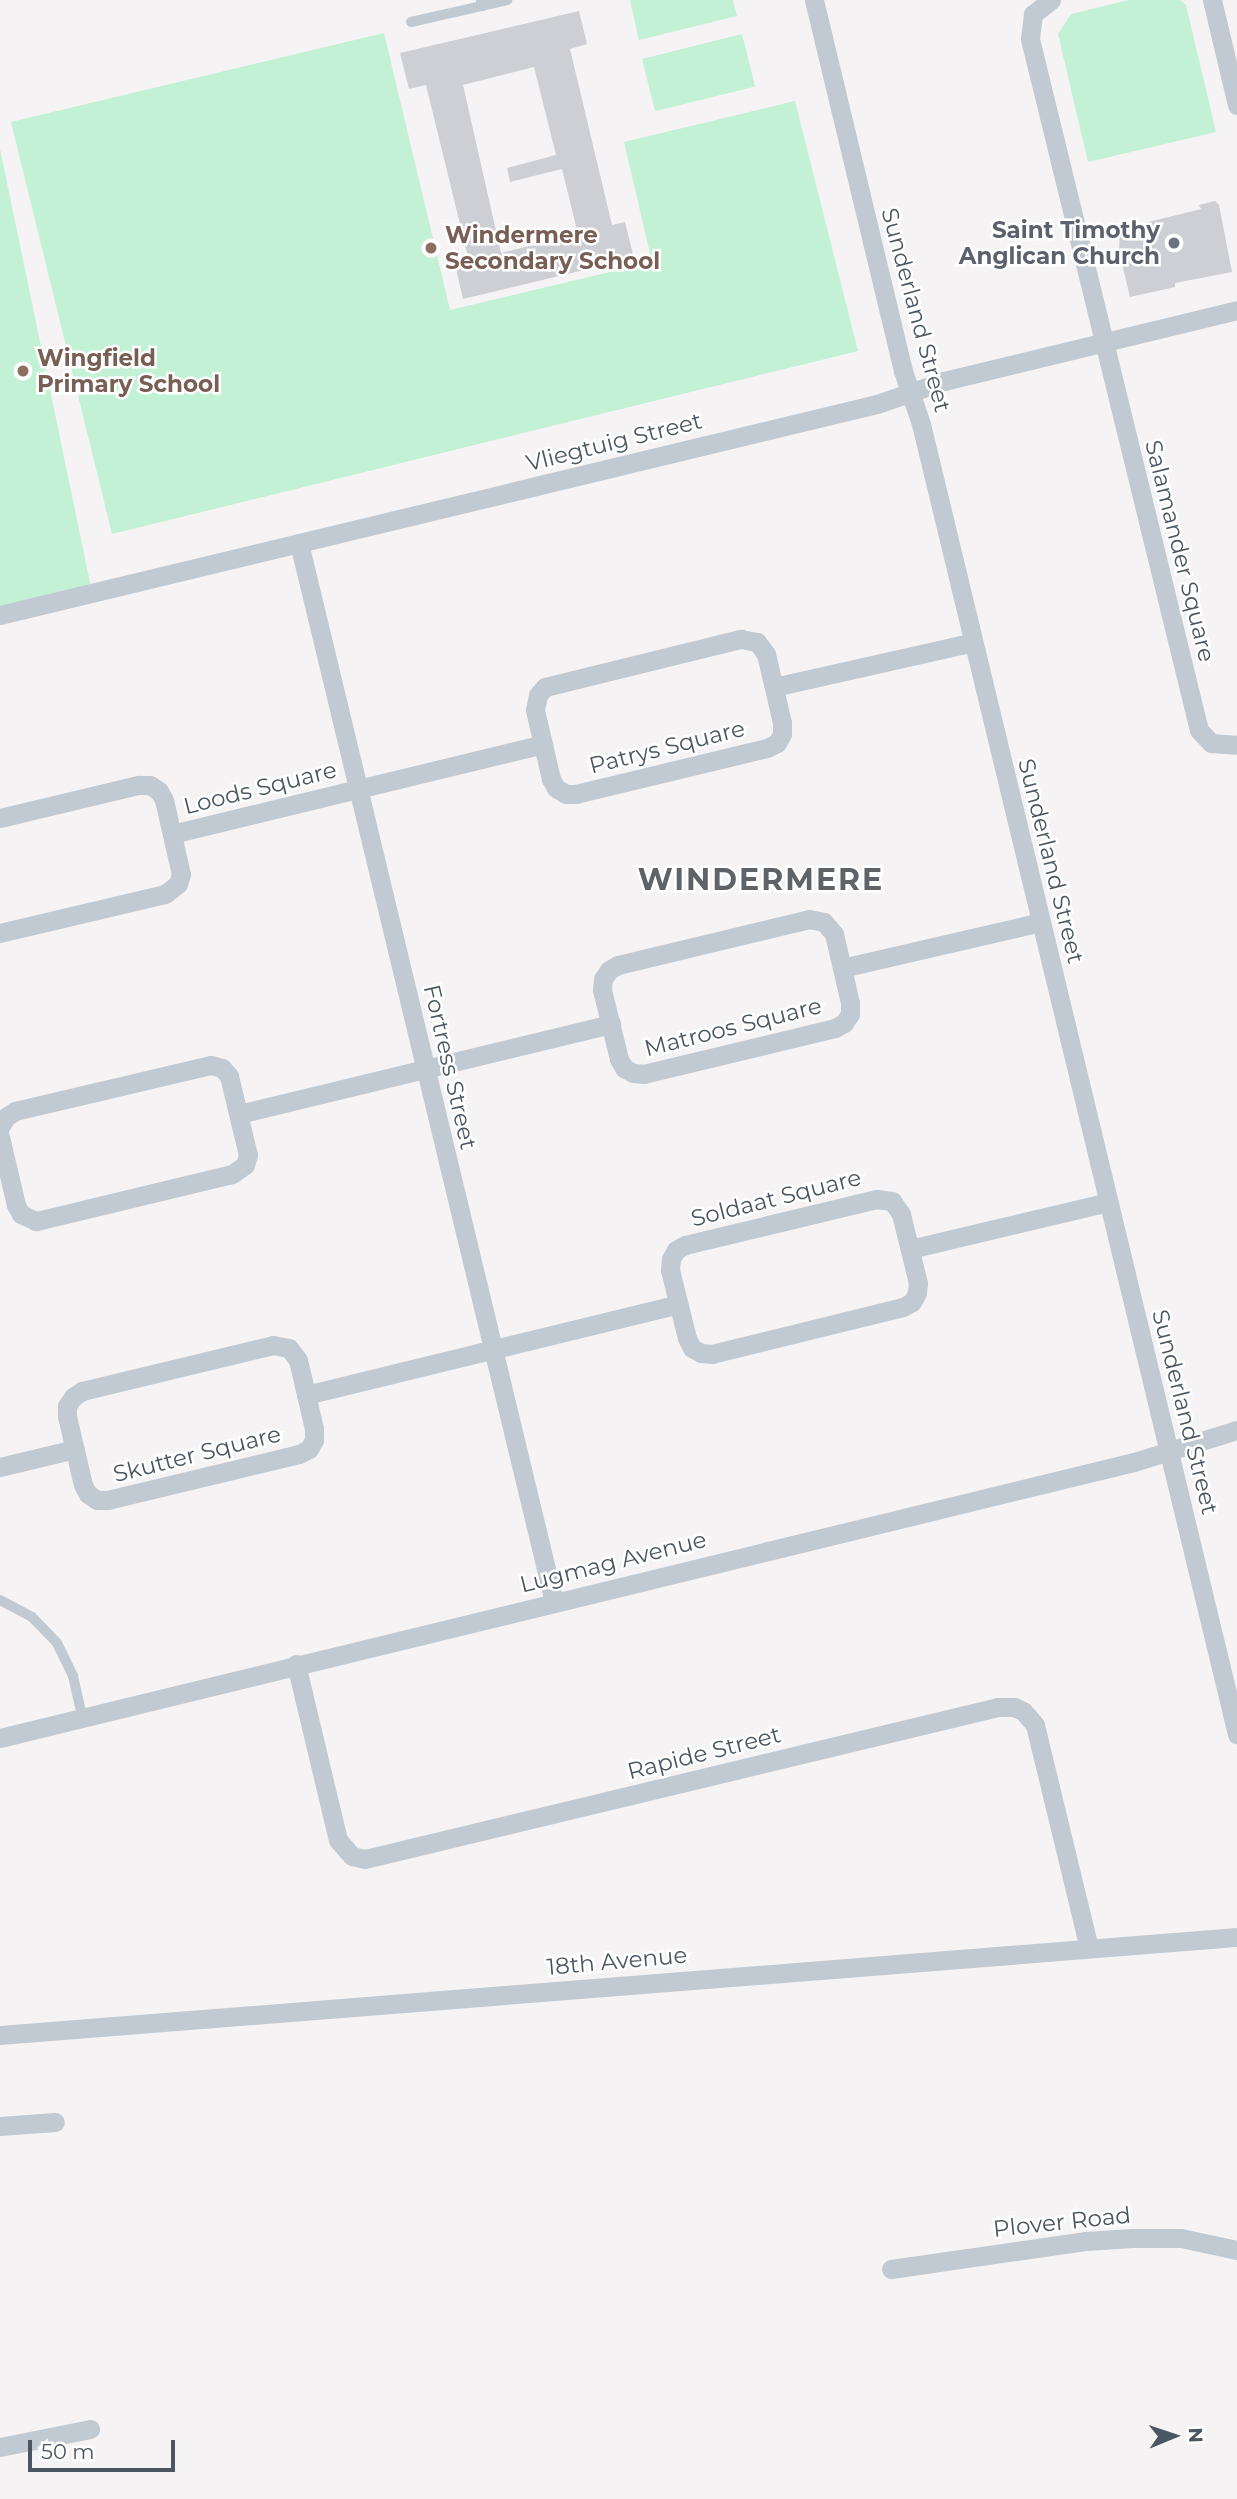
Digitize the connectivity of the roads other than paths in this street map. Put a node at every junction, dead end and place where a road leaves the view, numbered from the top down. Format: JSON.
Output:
{"nodes":[{"id":1,"x":507,"y":0,"type":"edge"},
{"id":2,"x":814,"y":0,"type":"edge"},
{"id":3,"x":1051,"y":0,"type":"edge"},
{"id":4,"x":1212,"y":0,"type":"edge"},
{"id":5,"x":481,"y":3,"type":"edge"},
{"id":6,"x":411,"y":22,"type":"dead end"},
{"id":7,"x":1237,"y":105,"type":"edge"},
{"id":8,"x":1237,"y":310,"type":"edge"},
{"id":9,"x":1103,"y":341,"type":"junction"},
{"id":10,"x":911,"y":392,"type":"junction"},
{"id":11,"x":299,"y":544,"type":"junction"},
{"id":12,"x":0,"y":615,"type":"edge"},
{"id":13,"x":973,"y":642,"type":"junction"},
{"id":14,"x":774,"y":687,"type":"junction"},
{"id":15,"x":543,"y":744,"type":"junction"},
{"id":16,"x":1237,"y":745,"type":"edge"},
{"id":17,"x":359,"y":789,"type":"junction"},
{"id":18,"x":0,"y":818,"type":"edge"},
{"id":19,"x":172,"y":834,"type":"junction"},
{"id":20,"x":1041,"y":922,"type":"junction"},
{"id":21,"x":0,"y":933,"type":"edge"},
{"id":22,"x":842,"y":968,"type":"junction"},
{"id":23,"x":611,"y":1024,"type":"junction"},
{"id":24,"x":426,"y":1069,"type":"junction"},
{"id":25,"x":239,"y":1115,"type":"junction"},
{"id":26,"x":0,"y":1128,"type":"edge"},
{"id":27,"x":0,"y":1137,"type":"edge"},
{"id":28,"x":4,"y":1171,"type":"edge"},
{"id":29,"x":1109,"y":1202,"type":"junction"},
{"id":30,"x":910,"y":1249,"type":"junction"},
{"id":31,"x":678,"y":1304,"type":"junction"},
{"id":32,"x":493,"y":1349,"type":"junction"},
{"id":33,"x":306,"y":1395,"type":"junction"},
{"id":34,"x":1237,"y":1430,"type":"edge"},
{"id":35,"x":75,"y":1449,"type":"junction"},
{"id":36,"x":1169,"y":1450,"type":"junction"},
{"id":37,"x":0,"y":1467,"type":"edge"},
{"id":38,"x":0,"y":1600,"type":"edge"},
{"id":39,"x":554,"y":1602,"type":"junction"},
{"id":40,"x":296,"y":1664,"type":"junction"},
{"id":41,"x":82,"y":1716,"type":"junction"},
{"id":42,"x":1237,"y":1734,"type":"edge"},
{"id":43,"x":0,"y":1738,"type":"edge"},
{"id":44,"x":1237,"y":1937,"type":"edge"},
{"id":45,"x":1089,"y":1948,"type":"junction"},
{"id":46,"x":0,"y":2035,"type":"edge"},
{"id":47,"x":55,"y":2122,"type":"dead end"},
{"id":48,"x":0,"y":2126,"type":"edge"},
{"id":49,"x":1237,"y":2250,"type":"edge"},
{"id":50,"x":891,"y":2269,"type":"dead end"},
{"id":51,"x":90,"y":2429,"type":"dead end"},
{"id":52,"x":0,"y":2446,"type":"edge"}],
"edges":[{"from":1,"to":5,"type":"lane"},
{"from":2,"to":10,"type":"street","name":"Sunderland Street"},
{"from":3,"to":9,"type":"street","name":"Salamander Square"},
{"from":4,"to":7,"type":"street"},
{"from":5,"to":6,"type":"lane"},
{"from":8,"to":9,"type":"street","name":"Vliegtuig Street"},
{"from":9,"to":10,"type":"street","name":"Vliegtuig Street"},
{"from":9,"to":16,"type":"street","name":"Salamander Square"},
{"from":10,"to":11,"type":"street","name":"Vliegtuig Street"},
{"from":10,"to":13,"type":"street","name":"Sunderland Street"},
{"from":11,"to":12,"type":"street","name":"Vliegtuig Street"},
{"from":11,"to":17,"type":"street","name":"Fortress Street"},
{"from":13,"to":14,"type":"street"},
{"from":13,"to":20,"type":"street","name":"Sunderland Street"},
{"from":14,"to":15,"type":"street","name":"Patrys Square"},
{"from":14,"to":15,"type":"street","name":"Patrys Square"},
{"from":15,"to":17,"type":"street"},
{"from":17,"to":19,"type":"street","name":"Loods Square"},
{"from":17,"to":24,"type":"street","name":"Fortress Street"},
{"from":18,"to":19,"type":"street","name":"Loods Square"},
{"from":19,"to":21,"type":"street","name":"Loods Square"},
{"from":20,"to":22,"type":"street","name":"Matroos Square"},
{"from":20,"to":29,"type":"street","name":"Sunderland Street"},
{"from":22,"to":23,"type":"street","name":"Matroos Square"},
{"from":22,"to":23,"type":"street","name":"Matroos Square"},
{"from":23,"to":24,"type":"street","name":"Matroos Square"},
{"from":24,"to":25,"type":"street","name":"Matroos Square"},
{"from":24,"to":32,"type":"street","name":"Fortress Street"},
{"from":25,"to":26,"type":"street"},
{"from":25,"to":28,"type":"street"},
{"from":27,"to":28,"type":"street"},
{"from":29,"to":30,"type":"street"},
{"from":29,"to":36,"type":"street","name":"Sunderland Street"},
{"from":30,"to":31,"type":"street","name":"Soldaat Square"},
{"from":30,"to":31,"type":"street","name":"Soldaat Square"},
{"from":31,"to":32,"type":"street"},
{"from":32,"to":33,"type":"street"},
{"from":32,"to":39,"type":"street","name":"Fortress Street"},
{"from":33,"to":35,"type":"street","name":"Skutter Square"},
{"from":33,"to":35,"type":"street","name":"Skutter Square"},
{"from":34,"to":36,"type":"street","name":"Lugmag Avenue"},
{"from":35,"to":37,"type":"street"},
{"from":36,"to":39,"type":"street","name":"Lugmag Avenue"},
{"from":36,"to":42,"type":"street","name":"Sunderland Street"},
{"from":38,"to":41,"type":"lane"},
{"from":39,"to":40,"type":"street","name":"Lugmag Avenue"},
{"from":40,"to":41,"type":"street","name":"Lugmag Avenue"},
{"from":40,"to":45,"type":"street","name":"Rapide Street"},
{"from":41,"to":43,"type":"street","name":"Lugmag Avenue"},
{"from":44,"to":45,"type":"street","name":"18th Avenue"},
{"from":45,"to":46,"type":"street","name":"18th Avenue"},
{"from":47,"to":48,"type":"street"},
{"from":49,"to":50,"type":"street","name":"Plover Road"},
{"from":51,"to":52,"type":"street"}]}
